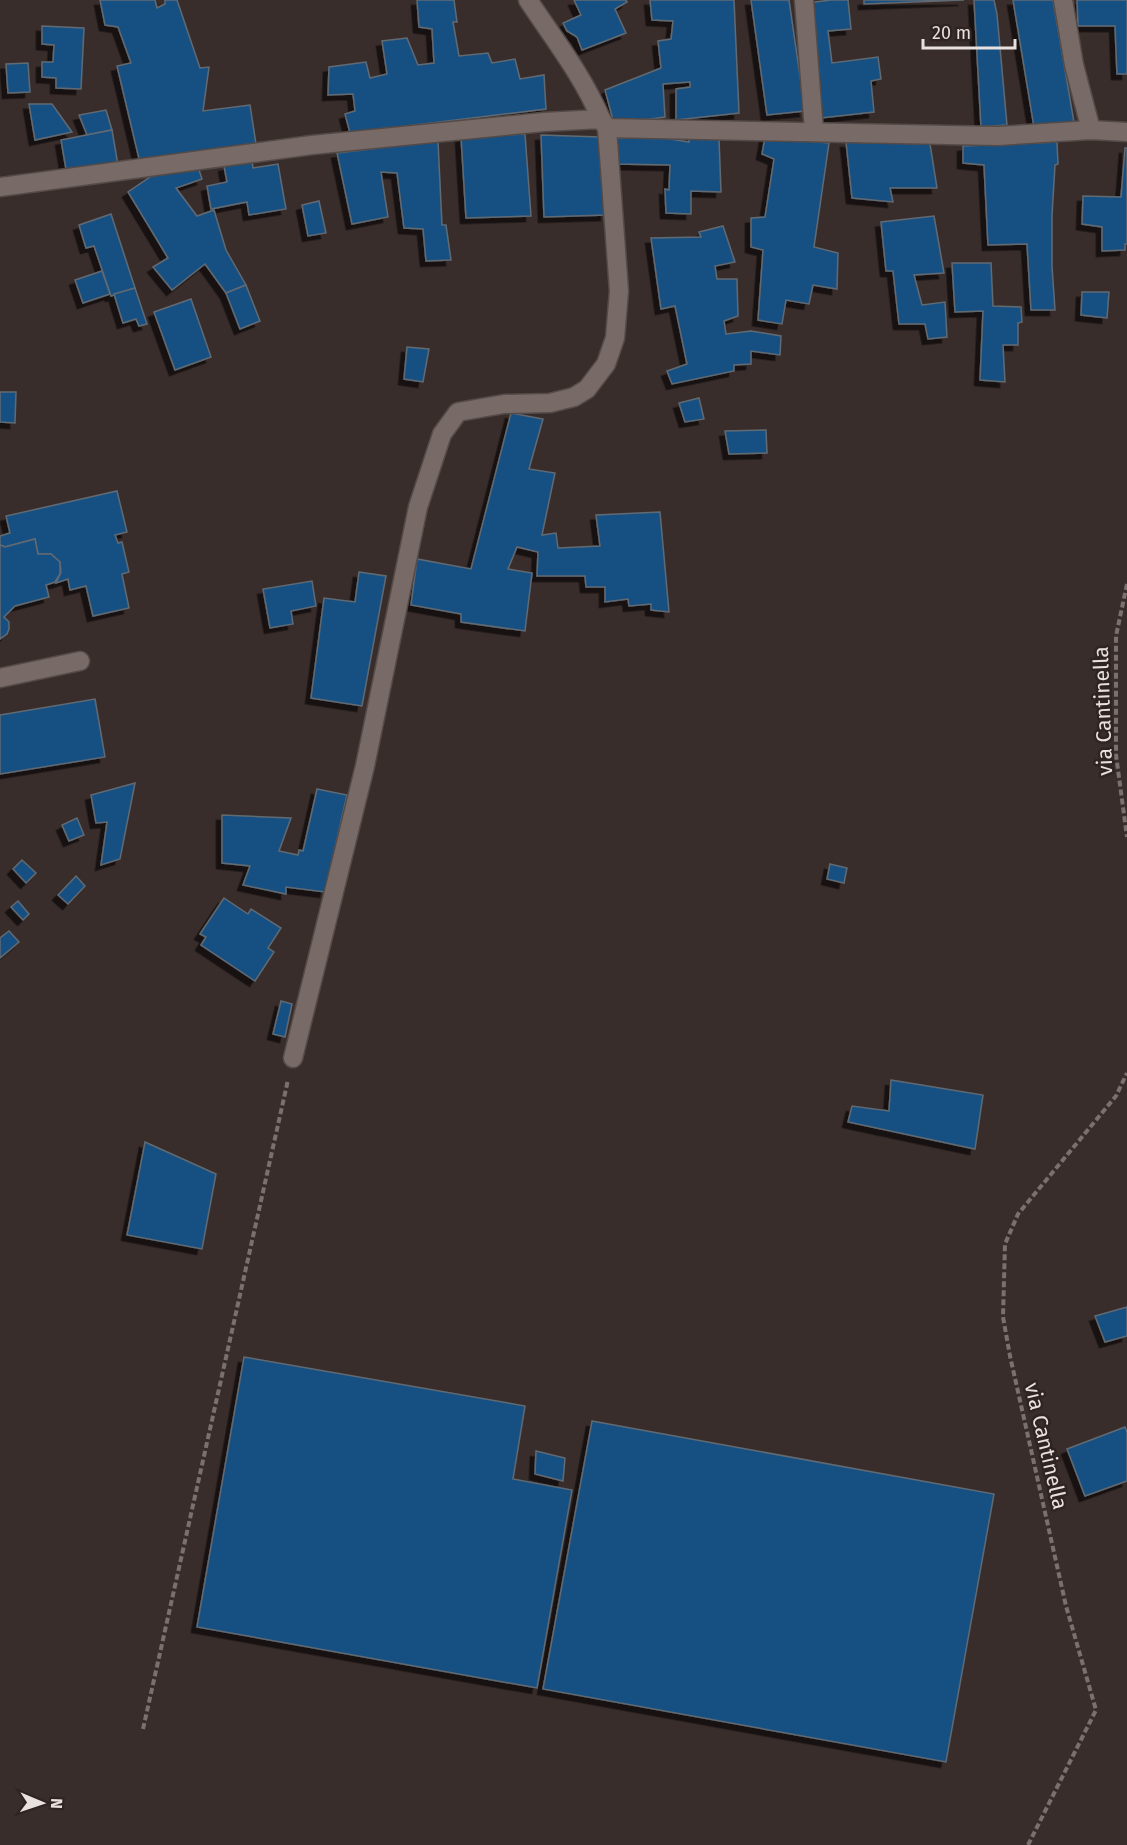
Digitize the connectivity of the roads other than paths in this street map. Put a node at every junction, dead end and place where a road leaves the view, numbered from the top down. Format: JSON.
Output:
{"nodes":[{"id":1,"x":528,"y":0,"type":"edge"},
{"id":2,"x":804,"y":0,"type":"edge"},
{"id":3,"x":1063,"y":0,"type":"edge"},
{"id":4,"x":604,"y":124,"type":"junction"},
{"id":5,"x":1091,"y":130,"type":"junction"},
{"id":6,"x":814,"y":131,"type":"junction"},
{"id":7,"x":1127,"y":132,"type":"edge"},
{"id":8,"x":0,"y":187,"type":"edge"},
{"id":9,"x":80,"y":661,"type":"dead end"},
{"id":10,"x":0,"y":678,"type":"edge"},
{"id":11,"x":293,"y":1058,"type":"road end"}],
"edges":[{"from":1,"to":4,"type":"street"},
{"from":2,"to":6,"type":"street"},
{"from":3,"to":5,"type":"street"},
{"from":4,"to":6,"type":"street"},
{"from":4,"to":8,"type":"street"},
{"from":4,"to":11,"type":"street"},
{"from":5,"to":6,"type":"street"},
{"from":5,"to":7,"type":"street"},
{"from":9,"to":10,"type":"street"}]}
